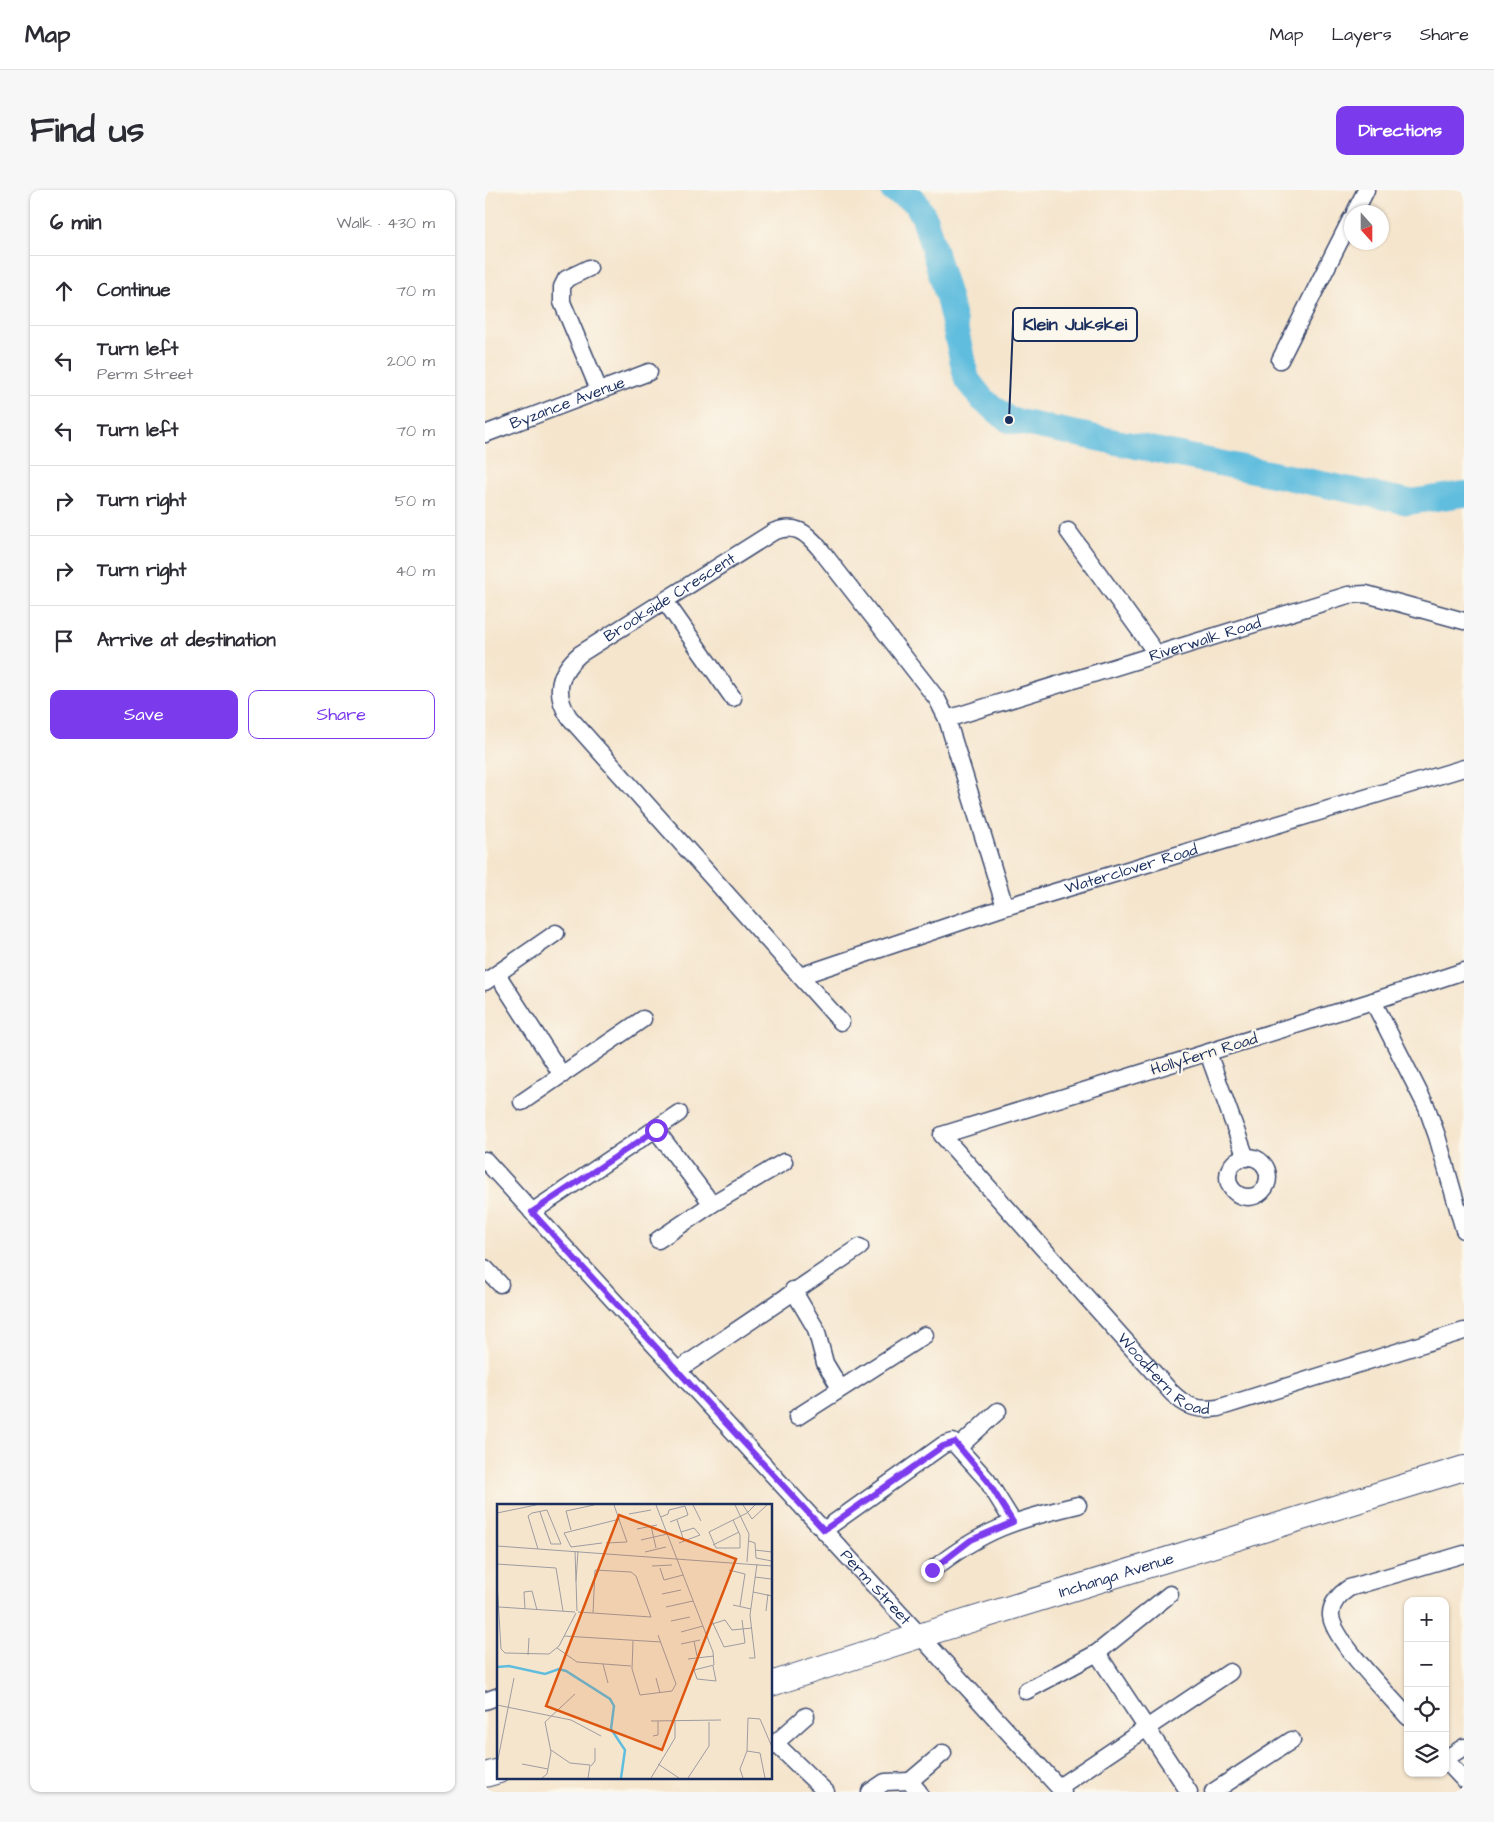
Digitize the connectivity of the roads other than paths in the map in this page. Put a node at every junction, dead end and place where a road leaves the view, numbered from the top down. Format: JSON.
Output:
{"nodes":[{"id":1,"x":1366,"y":190,"type":"edge"},
{"id":2,"x":1358,"y":205,"type":"edge"},
{"id":3,"x":1344,"y":233,"type":"edge"},
{"id":4,"x":589,"y":268,"type":"dead end"},
{"id":5,"x":1280,"y":360,"type":"dead end"},
{"id":6,"x":649,"y":372,"type":"dead end"},
{"id":7,"x":599,"y":390,"type":"junction"},
{"id":8,"x":485,"y":434,"type":"edge"},
{"id":9,"x":1068,"y":531,"type":"dead end"},
{"id":10,"x":665,"y":601,"type":"junction"},
{"id":11,"x":1464,"y":621,"type":"edge"},
{"id":12,"x":1156,"y":653,"type":"junction"},
{"id":13,"x":733,"y":698,"type":"dead end"},
{"id":14,"x":947,"y":720,"type":"junction"},
{"id":15,"x":1464,"y":768,"type":"edge"},
{"id":16,"x":1005,"y":908,"type":"junction"},
{"id":17,"x":556,"y":933,"type":"dead end"},
{"id":18,"x":1464,"y":971,"type":"edge"},
{"id":19,"x":800,"y":976,"type":"junction"},
{"id":20,"x":491,"y":978,"type":"edge"},
{"id":21,"x":1373,"y":1001,"type":"junction"},
{"id":22,"x":643,"y":1019,"type":"dead end"},
{"id":23,"x":841,"y":1022,"type":"dead end"},
{"id":24,"x":1208,"y":1053,"type":"junction"},
{"id":25,"x":562,"y":1075,"type":"junction"},
{"id":26,"x":522,"y":1102,"type":"dead end"},
{"id":27,"x":679,"y":1113,"type":"dead end"},
{"id":28,"x":656,"y":1130,"type":"junction"},
{"id":29,"x":942,"y":1135,"type":"joint"},
{"id":30,"x":1246,"y":1158,"type":"dead end"},
{"id":31,"x":485,"y":1160,"type":"edge"},
{"id":32,"x":784,"y":1162,"type":"dead end"},
{"id":33,"x":712,"y":1204,"type":"junction"},
{"id":34,"x":532,"y":1212,"type":"junction"},
{"id":35,"x":1464,"y":1230,"type":"edge"},
{"id":36,"x":658,"y":1240,"type":"dead end"},
{"id":37,"x":860,"y":1247,"type":"dead end"},
{"id":38,"x":485,"y":1268,"type":"edge"},
{"id":39,"x":500,"y":1284,"type":"dead end"},
{"id":40,"x":793,"y":1290,"type":"junction"},
{"id":41,"x":1464,"y":1331,"type":"edge"},
{"id":42,"x":925,"y":1335,"type":"dead end"},
{"id":43,"x":677,"y":1370,"type":"junction"},
{"id":44,"x":840,"y":1388,"type":"junction"},
{"id":45,"x":998,"y":1411,"type":"dead end"},
{"id":46,"x":797,"y":1417,"type":"dead end"},
{"id":47,"x":959,"y":1446,"type":"junction"},
{"id":48,"x":1464,"y":1470,"type":"edge"},
{"id":49,"x":1078,"y":1505,"type":"dead end"},
{"id":50,"x":1013,"y":1522,"type":"junction"},
{"id":51,"x":824,"y":1530,"type":"junction"},
{"id":52,"x":1464,"y":1554,"type":"edge"},
{"id":53,"x":932,"y":1570,"type":"dead end"},
{"id":54,"x":1170,"y":1594,"type":"dead end"},
{"id":55,"x":919,"y":1636,"type":"junction"},
{"id":56,"x":1097,"y":1653,"type":"junction"},
{"id":57,"x":1230,"y":1672,"type":"dead end"},
{"id":58,"x":773,"y":1683,"type":"edge"},
{"id":59,"x":1026,"y":1691,"type":"dead end"},
{"id":60,"x":497,"y":1697,"type":"edge"},
{"id":61,"x":485,"y":1701,"type":"edge"},
{"id":62,"x":1404,"y":1712,"type":"edge"},
{"id":63,"x":806,"y":1716,"type":"dead end"},
{"id":64,"x":1145,"y":1728,"type":"junction"},
{"id":65,"x":1292,"y":1740,"type":"dead end"},
{"id":66,"x":774,"y":1745,"type":"edge"},
{"id":67,"x":1464,"y":1747,"type":"edge"},
{"id":68,"x":943,"y":1753,"type":"dead end"},
{"id":69,"x":1449,"y":1757,"type":"edge"},
{"id":70,"x":1449,"y":1764,"type":"edge"},
{"id":71,"x":497,"y":1772,"type":"edge"},
{"id":72,"x":485,"y":1776,"type":"edge"},
{"id":73,"x":1464,"y":1780,"type":"edge"},
{"id":74,"x":914,"y":1787,"type":"edge"},
{"id":75,"x":1061,"y":1789,"type":"edge"},
{"id":76,"x":826,"y":1792,"type":"edge"},
{"id":77,"x":870,"y":1792,"type":"edge"},
{"id":78,"x":1189,"y":1792,"type":"edge"},
{"id":79,"x":1213,"y":1792,"type":"edge"}],
"edges":[{"from":1,"to":2,"type":"street"},
{"from":3,"to":5,"type":"street"},
{"from":4,"to":7,"type":"street"},
{"from":6,"to":7,"type":"street","name":"Byzance Avenue"},
{"from":7,"to":8,"type":"street","name":"Byzance Avenue"},
{"from":9,"to":12,"type":"street"},
{"from":10,"to":13,"type":"street"},
{"from":10,"to":14,"type":"street","name":"Brookside Crescent"},
{"from":10,"to":19,"type":"street","name":"Brookside Crescent"},
{"from":11,"to":12,"type":"street","name":"Riverwalk Road"},
{"from":12,"to":14,"type":"street","name":"Riverwalk Road"},
{"from":14,"to":16,"type":"street","name":"Brookside Crescent"},
{"from":15,"to":16,"type":"street","name":"Waterclover Road"},
{"from":16,"to":19,"type":"street","name":"Waterclover Road"},
{"from":17,"to":20,"type":"street"},
{"from":18,"to":21,"type":"street","name":"Hollyfern Road"},
{"from":19,"to":23,"type":"street","name":"Brookside Crescent"},
{"from":20,"to":25,"type":"street"},
{"from":21,"to":24,"type":"street","name":"Hollyfern Road"},
{"from":21,"to":35,"type":"street"},
{"from":22,"to":25,"type":"street"},
{"from":24,"to":29,"type":"street","name":"Hollyfern Road"},
{"from":24,"to":30,"type":"street"},
{"from":25,"to":26,"type":"street"},
{"from":27,"to":28,"type":"street"},
{"from":28,"to":33,"type":"street"},
{"from":28,"to":34,"type":"street"},
{"from":29,"to":41,"type":"street","name":"Woodfern Road"},
{"from":31,"to":34,"type":"street","name":"Perm Street"},
{"from":32,"to":33,"type":"street"},
{"from":33,"to":36,"type":"street"},
{"from":34,"to":43,"type":"street","name":"Perm Street"},
{"from":37,"to":40,"type":"street"},
{"from":38,"to":39,"type":"street"},
{"from":40,"to":43,"type":"street"},
{"from":40,"to":44,"type":"street"},
{"from":42,"to":44,"type":"street"},
{"from":43,"to":51,"type":"street","name":"Perm Street"},
{"from":44,"to":46,"type":"street"},
{"from":45,"to":47,"type":"street"},
{"from":47,"to":50,"type":"street"},
{"from":47,"to":51,"type":"street"},
{"from":48,"to":55,"type":"street","name":"Inchanga Avenue"},
{"from":49,"to":50,"type":"street"},
{"from":50,"to":53,"type":"street"},
{"from":51,"to":55,"type":"street","name":"Perm Street"},
{"from":52,"to":62,"type":"street"},
{"from":54,"to":56,"type":"street"},
{"from":55,"to":58,"type":"street","name":"Inchanga Avenue"},
{"from":55,"to":75,"type":"street","name":"Perm Street"},
{"from":56,"to":59,"type":"street"},
{"from":56,"to":64,"type":"street"},
{"from":57,"to":64,"type":"street"},
{"from":60,"to":61,"type":"street"},
{"from":63,"to":66,"type":"street"},
{"from":64,"to":75,"type":"street"},
{"from":64,"to":78,"type":"street"},
{"from":65,"to":79,"type":"street"},
{"from":66,"to":76,"type":"street"},
{"from":67,"to":69,"type":"street"},
{"from":68,"to":74,"type":"street"},
{"from":70,"to":73,"type":"street"},
{"from":71,"to":72,"type":"street"},
{"from":74,"to":77,"type":"street"}]}
